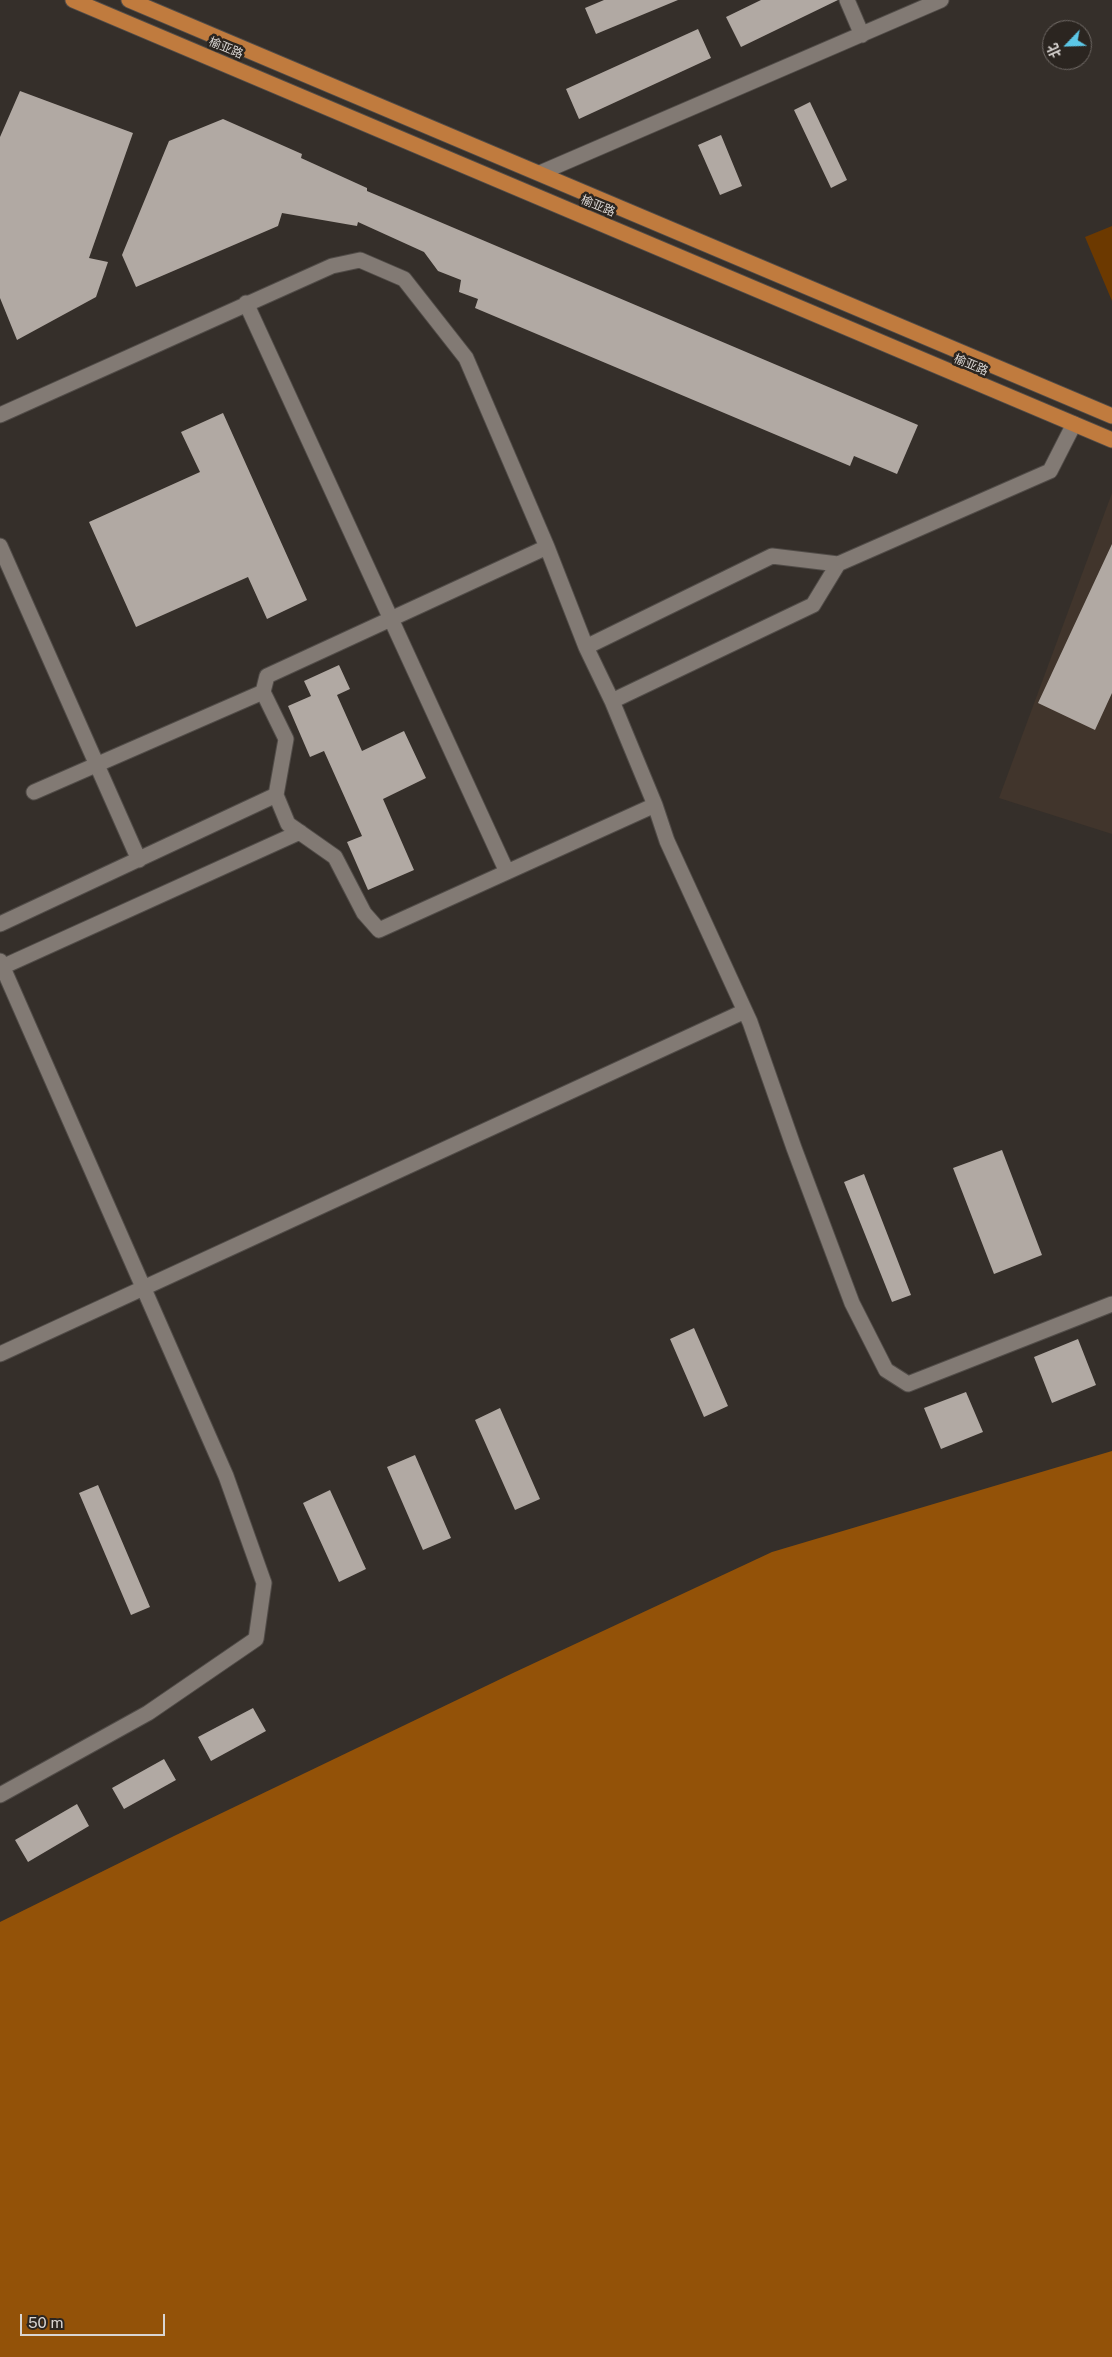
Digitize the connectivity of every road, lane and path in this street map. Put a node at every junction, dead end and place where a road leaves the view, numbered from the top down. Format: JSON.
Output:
{"nodes":[{"id":1,"x":73,"y":0,"type":"edge"},
{"id":2,"x":129,"y":0,"type":"edge"},
{"id":3,"x":847,"y":0,"type":"edge"},
{"id":4,"x":941,"y":0,"type":"edge"},
{"id":5,"x":862,"y":35,"type":"junction"},
{"id":6,"x":540,"y":174,"type":"junction"},
{"id":7,"x":246,"y":303,"type":"junction"},
{"id":8,"x":0,"y":415,"type":"edge"},
{"id":9,"x":1112,"y":416,"type":"edge"},
{"id":10,"x":1074,"y":424,"type":"junction"},
{"id":11,"x":1112,"y":440,"type":"edge"},
{"id":12,"x":0,"y":546,"type":"edge"},
{"id":13,"x":547,"y":547,"type":"junction"},
{"id":14,"x":838,"y":564,"type":"junction"},
{"id":15,"x":391,"y":619,"type":"junction"},
{"id":16,"x":586,"y":647,"type":"junction"},
{"id":17,"x":262,"y":692,"type":"junction"},
{"id":18,"x":612,"y":701,"type":"junction"},
{"id":19,"x":97,"y":764,"type":"junction"},
{"id":20,"x":34,"y":792,"type":"dead end"},
{"id":21,"x":276,"y":796,"type":"junction"},
{"id":22,"x":655,"y":805,"type":"junction"},
{"id":23,"x":300,"y":832,"type":"junction"},
{"id":24,"x":139,"y":860,"type":"junction"},
{"id":25,"x":507,"y":872,"type":"junction"},
{"id":26,"x":0,"y":924,"type":"edge"},
{"id":27,"x":1,"y":965,"type":"edge"},
{"id":28,"x":745,"y":1012,"type":"junction"},
{"id":29,"x":142,"y":1288,"type":"junction"},
{"id":30,"x":1112,"y":1304,"type":"edge"},
{"id":31,"x":0,"y":1354,"type":"edge"},
{"id":32,"x":0,"y":1795,"type":"edge"}],
"edges":[{"from":1,"to":10,"type":"highway","name":"榆亚路"},
{"from":2,"to":6,"type":"highway","name":"榆亚路"},
{"from":3,"to":5,"type":"lane"},
{"from":4,"to":5,"type":"lane"},
{"from":5,"to":6,"type":"lane"},
{"from":6,"to":9,"type":"highway","name":"榆亚路"},
{"from":7,"to":8,"type":"lane"},
{"from":7,"to":13,"type":"lane"},
{"from":7,"to":15,"type":"lane"},
{"from":10,"to":11,"type":"highway","name":"榆亚路"},
{"from":10,"to":14,"type":"lane"},
{"from":12,"to":19,"type":"lane"},
{"from":13,"to":15,"type":"lane"},
{"from":13,"to":16,"type":"lane"},
{"from":14,"to":16,"type":"lane"},
{"from":14,"to":18,"type":"lane"},
{"from":15,"to":17,"type":"lane"},
{"from":15,"to":25,"type":"lane"},
{"from":16,"to":18,"type":"lane"},
{"from":17,"to":19,"type":"lane"},
{"from":17,"to":21,"type":"lane"},
{"from":18,"to":22,"type":"lane"},
{"from":19,"to":20,"type":"lane"},
{"from":19,"to":24,"type":"lane"},
{"from":21,"to":23,"type":"lane"},
{"from":21,"to":24,"type":"lane"},
{"from":22,"to":25,"type":"lane"},
{"from":22,"to":28,"type":"lane"},
{"from":23,"to":25,"type":"lane"},
{"from":23,"to":27,"type":"lane"},
{"from":24,"to":26,"type":"lane"},
{"from":27,"to":29,"type":"lane"},
{"from":28,"to":29,"type":"lane"},
{"from":28,"to":30,"type":"lane"},
{"from":29,"to":31,"type":"lane"},
{"from":29,"to":32,"type":"lane"}]}
